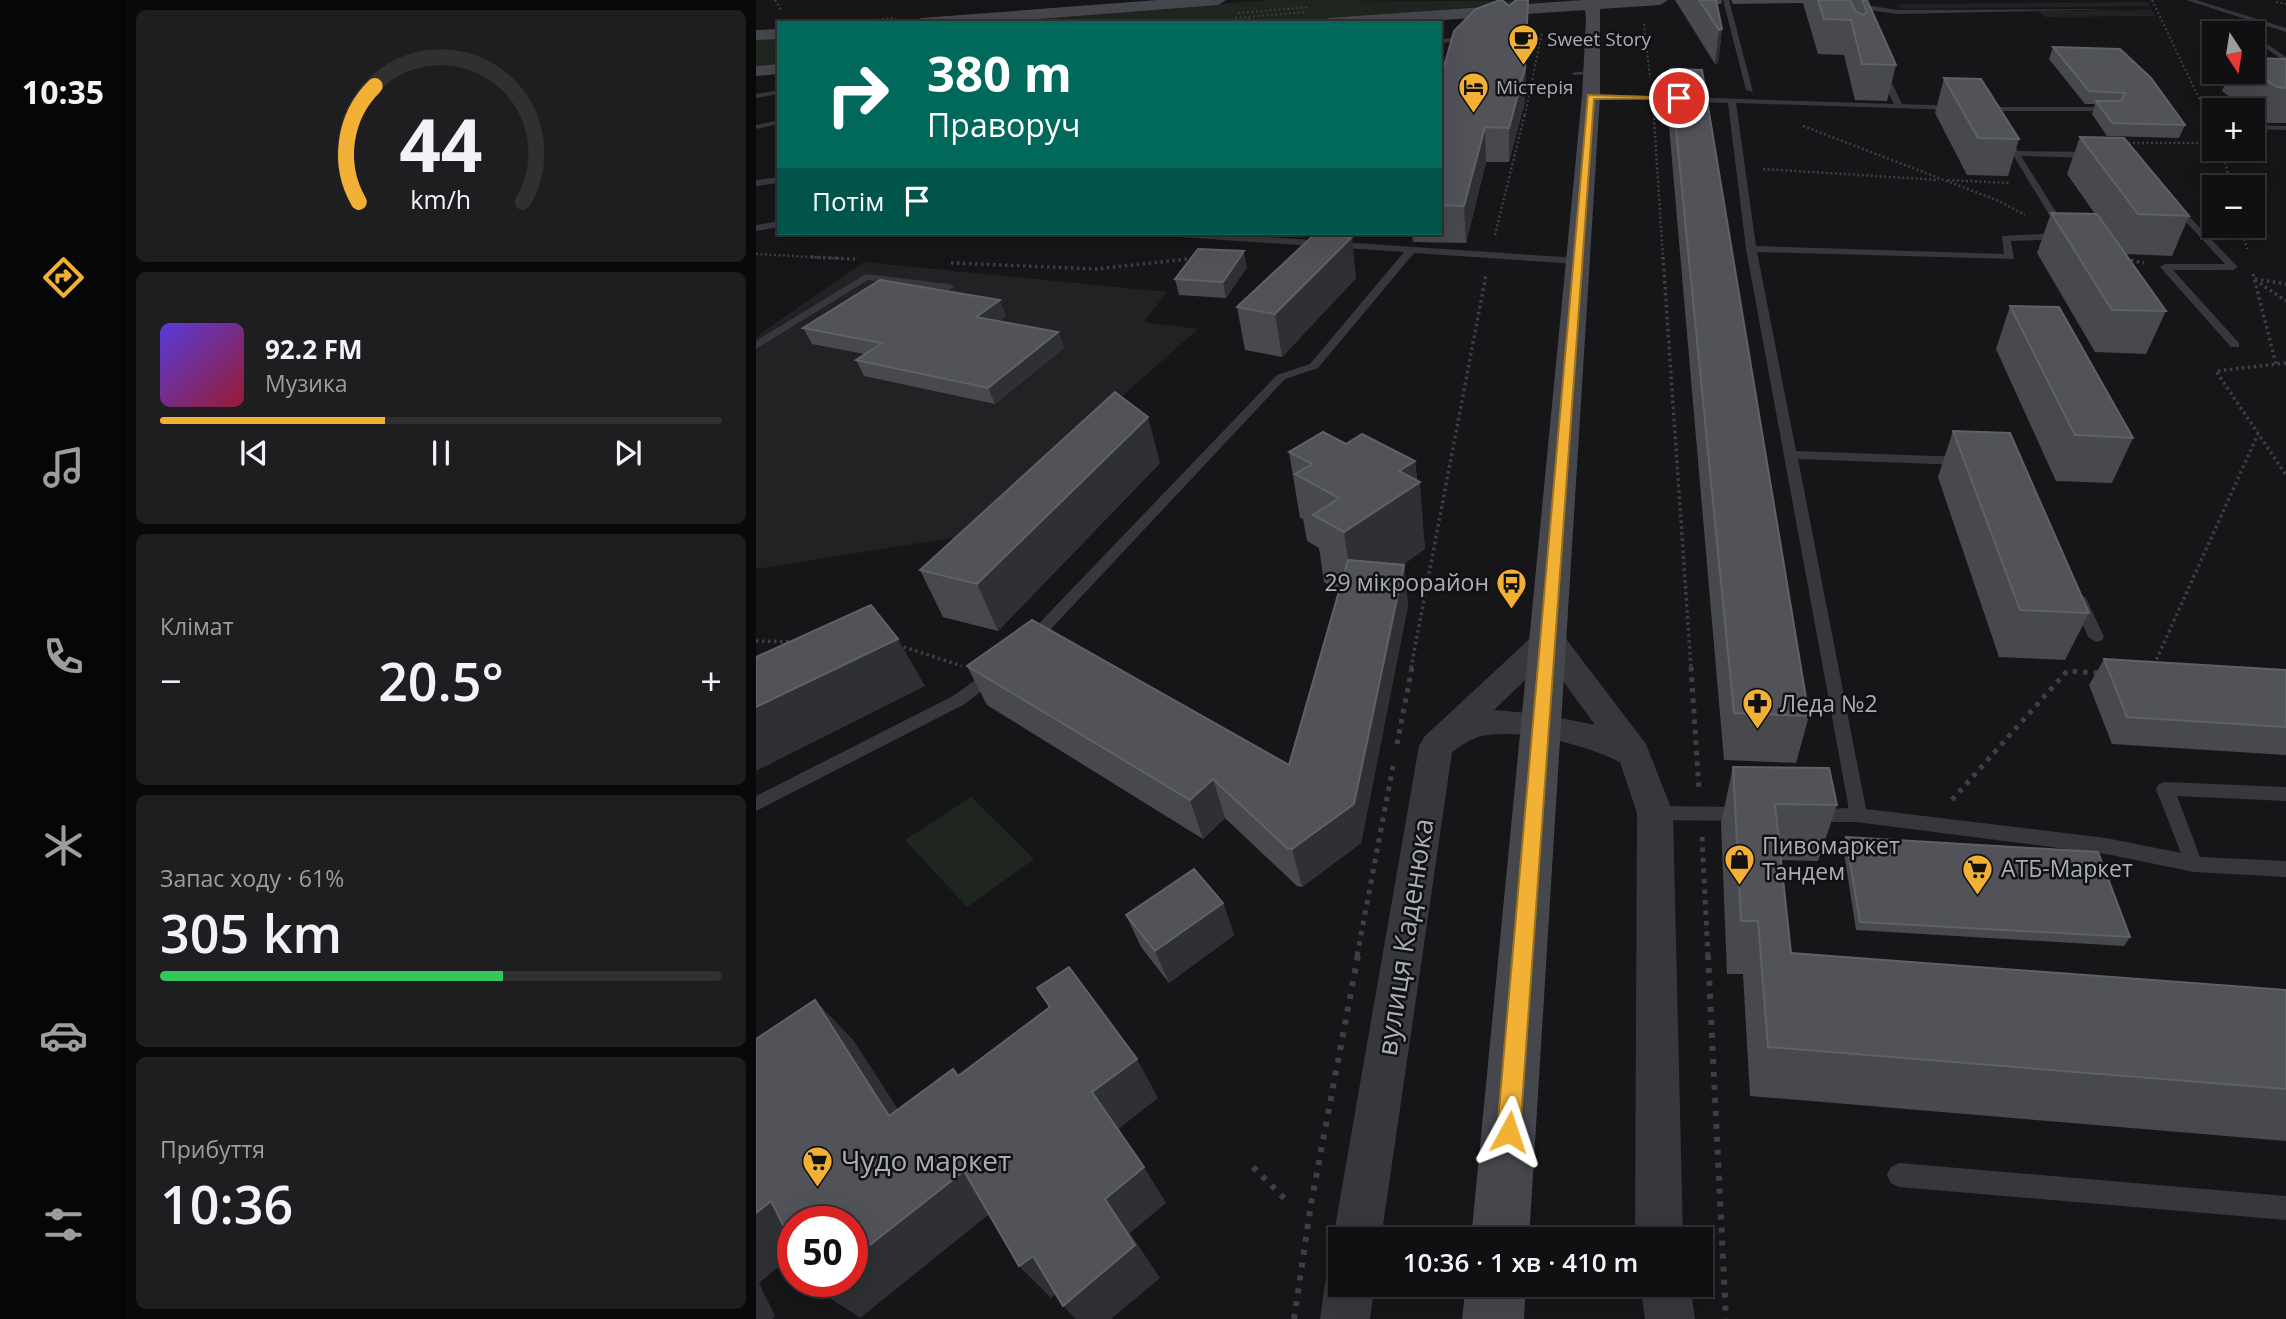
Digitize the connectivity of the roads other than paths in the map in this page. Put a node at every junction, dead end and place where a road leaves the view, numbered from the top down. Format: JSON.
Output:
{"nodes":[{"id":1,"x":1218,"y":0,"type":"edge"},
{"id":2,"x":1660,"y":0,"type":"edge"},
{"id":3,"x":1726,"y":0,"type":"edge"},
{"id":4,"x":2189,"y":0,"type":"edge"},
{"id":5,"x":1592,"y":1,"type":"edge"},
{"id":6,"x":1164,"y":2,"type":"edge"},
{"id":7,"x":1836,"y":2,"type":"edge"},
{"id":8,"x":1535,"y":7,"type":"junction"},
{"id":9,"x":2120,"y":9,"type":"dead end"},
{"id":10,"x":2216,"y":9,"type":"junction"},
{"id":11,"x":1841,"y":14,"type":"edge"},
{"id":12,"x":944,"y":21,"type":"edge"},
{"id":13,"x":1354,"y":21,"type":"edge"},
{"id":14,"x":1511,"y":21,"type":"edge"},
{"id":15,"x":2232,"y":21,"type":"edge"},
{"id":16,"x":2286,"y":30,"type":"edge"},
{"id":17,"x":777,"y":34,"type":"edge"},
{"id":18,"x":756,"y":35,"type":"edge"},
{"id":19,"x":1442,"y":42,"type":"edge"},
{"id":20,"x":1466,"y":43,"type":"edge"},
{"id":21,"x":2265,"y":45,"type":"edge"},
{"id":22,"x":1875,"y":57,"type":"edge"},
{"id":23,"x":2286,"y":60,"type":"edge"},
{"id":24,"x":777,"y":69,"type":"edge"},
{"id":25,"x":756,"y":71,"type":"edge"},
{"id":26,"x":1586,"y":81,"type":"junction"},
{"id":27,"x":1750,"y":90,"type":"dead end"},
{"id":28,"x":777,"y":92,"type":"edge"},
{"id":29,"x":756,"y":96,"type":"edge"},
{"id":30,"x":1739,"y":100,"type":"junction"},
{"id":31,"x":1900,"y":107,"type":"junction"},
{"id":32,"x":1961,"y":108,"type":"edge"},
{"id":33,"x":1973,"y":109,"type":"edge"},
{"id":34,"x":1986,"y":109,"type":"junction"},
{"id":35,"x":2116,"y":109,"type":"edge"},
{"id":36,"x":1993,"y":120,"type":"edge"},
{"id":37,"x":777,"y":122,"type":"edge"},
{"id":38,"x":756,"y":127,"type":"edge"},
{"id":39,"x":2265,"y":127,"type":"edge"},
{"id":40,"x":2286,"y":128,"type":"edge"},
{"id":41,"x":2000,"y":131,"type":"edge"},
{"id":42,"x":2015,"y":153,"type":"junction"},
{"id":43,"x":2130,"y":156,"type":"edge"},
{"id":44,"x":777,"y":180,"type":"edge"},
{"id":45,"x":756,"y":183,"type":"edge"},
{"id":46,"x":2168,"y":197,"type":"edge"},
{"id":47,"x":777,"y":225,"type":"edge"},
{"id":48,"x":756,"y":228,"type":"edge"},
{"id":49,"x":1229,"y":235,"type":"edge"},
{"id":50,"x":1391,"y":235,"type":"edge"},
{"id":51,"x":1261,"y":236,"type":"edge"},
{"id":52,"x":1386,"y":248,"type":"junction"},
{"id":53,"x":1412,"y":249,"type":"junction"},
{"id":54,"x":1751,"y":249,"type":"junction"},
{"id":55,"x":1578,"y":261,"type":"junction"},
{"id":56,"x":949,"y":288,"type":"edge"},
{"id":57,"x":2235,"y":345,"type":"dead end"},
{"id":58,"x":756,"y":346,"type":"edge"},
{"id":59,"x":1790,"y":455,"type":"junction"},
{"id":60,"x":1980,"y":461,"type":"edge"},
{"id":61,"x":2075,"y":587,"type":"edge"},
{"id":62,"x":2096,"y":637,"type":"dead end"},
{"id":63,"x":1549,"y":639,"type":"junction"},
{"id":64,"x":1542,"y":729,"type":"junction"},
{"id":65,"x":1436,"y":746,"type":"junction"},
{"id":66,"x":1634,"y":753,"type":"junction"},
{"id":67,"x":2286,"y":794,"type":"edge"},
{"id":68,"x":756,"y":804,"type":"edge"},
{"id":69,"x":1655,"y":813,"type":"junction"},
{"id":70,"x":1765,"y":814,"type":"edge"},
{"id":71,"x":1791,"y":814,"type":"edge"},
{"id":72,"x":1856,"y":816,"type":"junction"},
{"id":73,"x":2194,"y":864,"type":"junction"},
{"id":74,"x":2286,"y":869,"type":"edge"},
{"id":75,"x":1899,"y":1175,"type":"dead end"},
{"id":76,"x":2286,"y":1208,"type":"edge"},
{"id":77,"x":1359,"y":1227,"type":"edge"},
{"id":78,"x":1501,"y":1227,"type":"edge"},
{"id":79,"x":1659,"y":1227,"type":"edge"},
{"id":80,"x":1348,"y":1297,"type":"edge"},
{"id":81,"x":1495,"y":1297,"type":"edge"},
{"id":82,"x":1667,"y":1297,"type":"edge"},
{"id":83,"x":1345,"y":1319,"type":"edge"},
{"id":84,"x":1493,"y":1319,"type":"edge"},
{"id":85,"x":1670,"y":1319,"type":"edge"}],
"edges":[{"from":1,"to":6,"type":"main road"},
{"from":2,"to":5,"type":"main road"},
{"from":3,"to":27,"type":"lane"},
{"from":4,"to":10,"type":"lane"},
{"from":5,"to":8,"type":"main road"},
{"from":5,"to":26,"type":"main road"},
{"from":6,"to":12,"type":"main road"},
{"from":7,"to":9,"type":"lane"},
{"from":7,"to":11,"type":"lane"},
{"from":8,"to":13,"type":"main road"},
{"from":8,"to":14,"type":"lane"},
{"from":10,"to":15,"type":"lane"},
{"from":10,"to":16,"type":"lane"},
{"from":17,"to":18,"type":"main road"},
{"from":19,"to":20,"type":"lane"},
{"from":21,"to":23,"type":"lane"},
{"from":22,"to":31,"type":"lane"},
{"from":24,"to":25,"type":"main road"},
{"from":26,"to":30,"type":"lane"},
{"from":26,"to":55,"type":"main road"},
{"from":28,"to":29,"type":"lane"},
{"from":30,"to":31,"type":"lane"},
{"from":30,"to":54,"type":"lane"},
{"from":31,"to":32,"type":"lane"},
{"from":33,"to":34,"type":"lane"},
{"from":34,"to":35,"type":"lane"},
{"from":34,"to":36,"type":"lane"},
{"from":37,"to":38,"type":"lane"},
{"from":39,"to":40,"type":"lane"},
{"from":41,"to":42,"type":"lane"},
{"from":42,"to":43,"type":"lane"},
{"from":42,"to":54,"type":"lane"},
{"from":44,"to":45,"type":"lane"},
{"from":46,"to":57,"type":"lane"},
{"from":47,"to":48,"type":"lane"},
{"from":49,"to":51,"type":"lane"},
{"from":50,"to":52,"type":"lane"},
{"from":51,"to":52,"type":"lane"},
{"from":52,"to":53,"type":"lane"},
{"from":53,"to":55,"type":"lane"},
{"from":53,"to":68,"type":"lane"},
{"from":54,"to":59,"type":"lane"},
{"from":55,"to":63,"type":"main road"},
{"from":56,"to":58,"type":"lane"},
{"from":59,"to":60,"type":"lane"},
{"from":59,"to":72,"type":"lane"},
{"from":61,"to":62,"type":"lane"},
{"from":63,"to":64,"type":"main road"},
{"from":63,"to":65,"type":"street"},
{"from":63,"to":66,"type":"street"},
{"from":64,"to":65,"type":"street"},
{"from":64,"to":66,"type":"street"},
{"from":64,"to":78,"type":"main road"},
{"from":65,"to":77,"type":"street","name":"вулиця Каденюка"},
{"from":66,"to":69,"type":"street"},
{"from":67,"to":73,"type":"lane"},
{"from":69,"to":70,"type":"lane"},
{"from":69,"to":79,"type":"street"},
{"from":71,"to":72,"type":"lane"},
{"from":72,"to":73,"type":"lane"},
{"from":73,"to":74,"type":"lane"},
{"from":75,"to":76,"type":"lane"},
{"from":80,"to":83,"type":"street"},
{"from":81,"to":84,"type":"main road"},
{"from":82,"to":85,"type":"street"}]}
